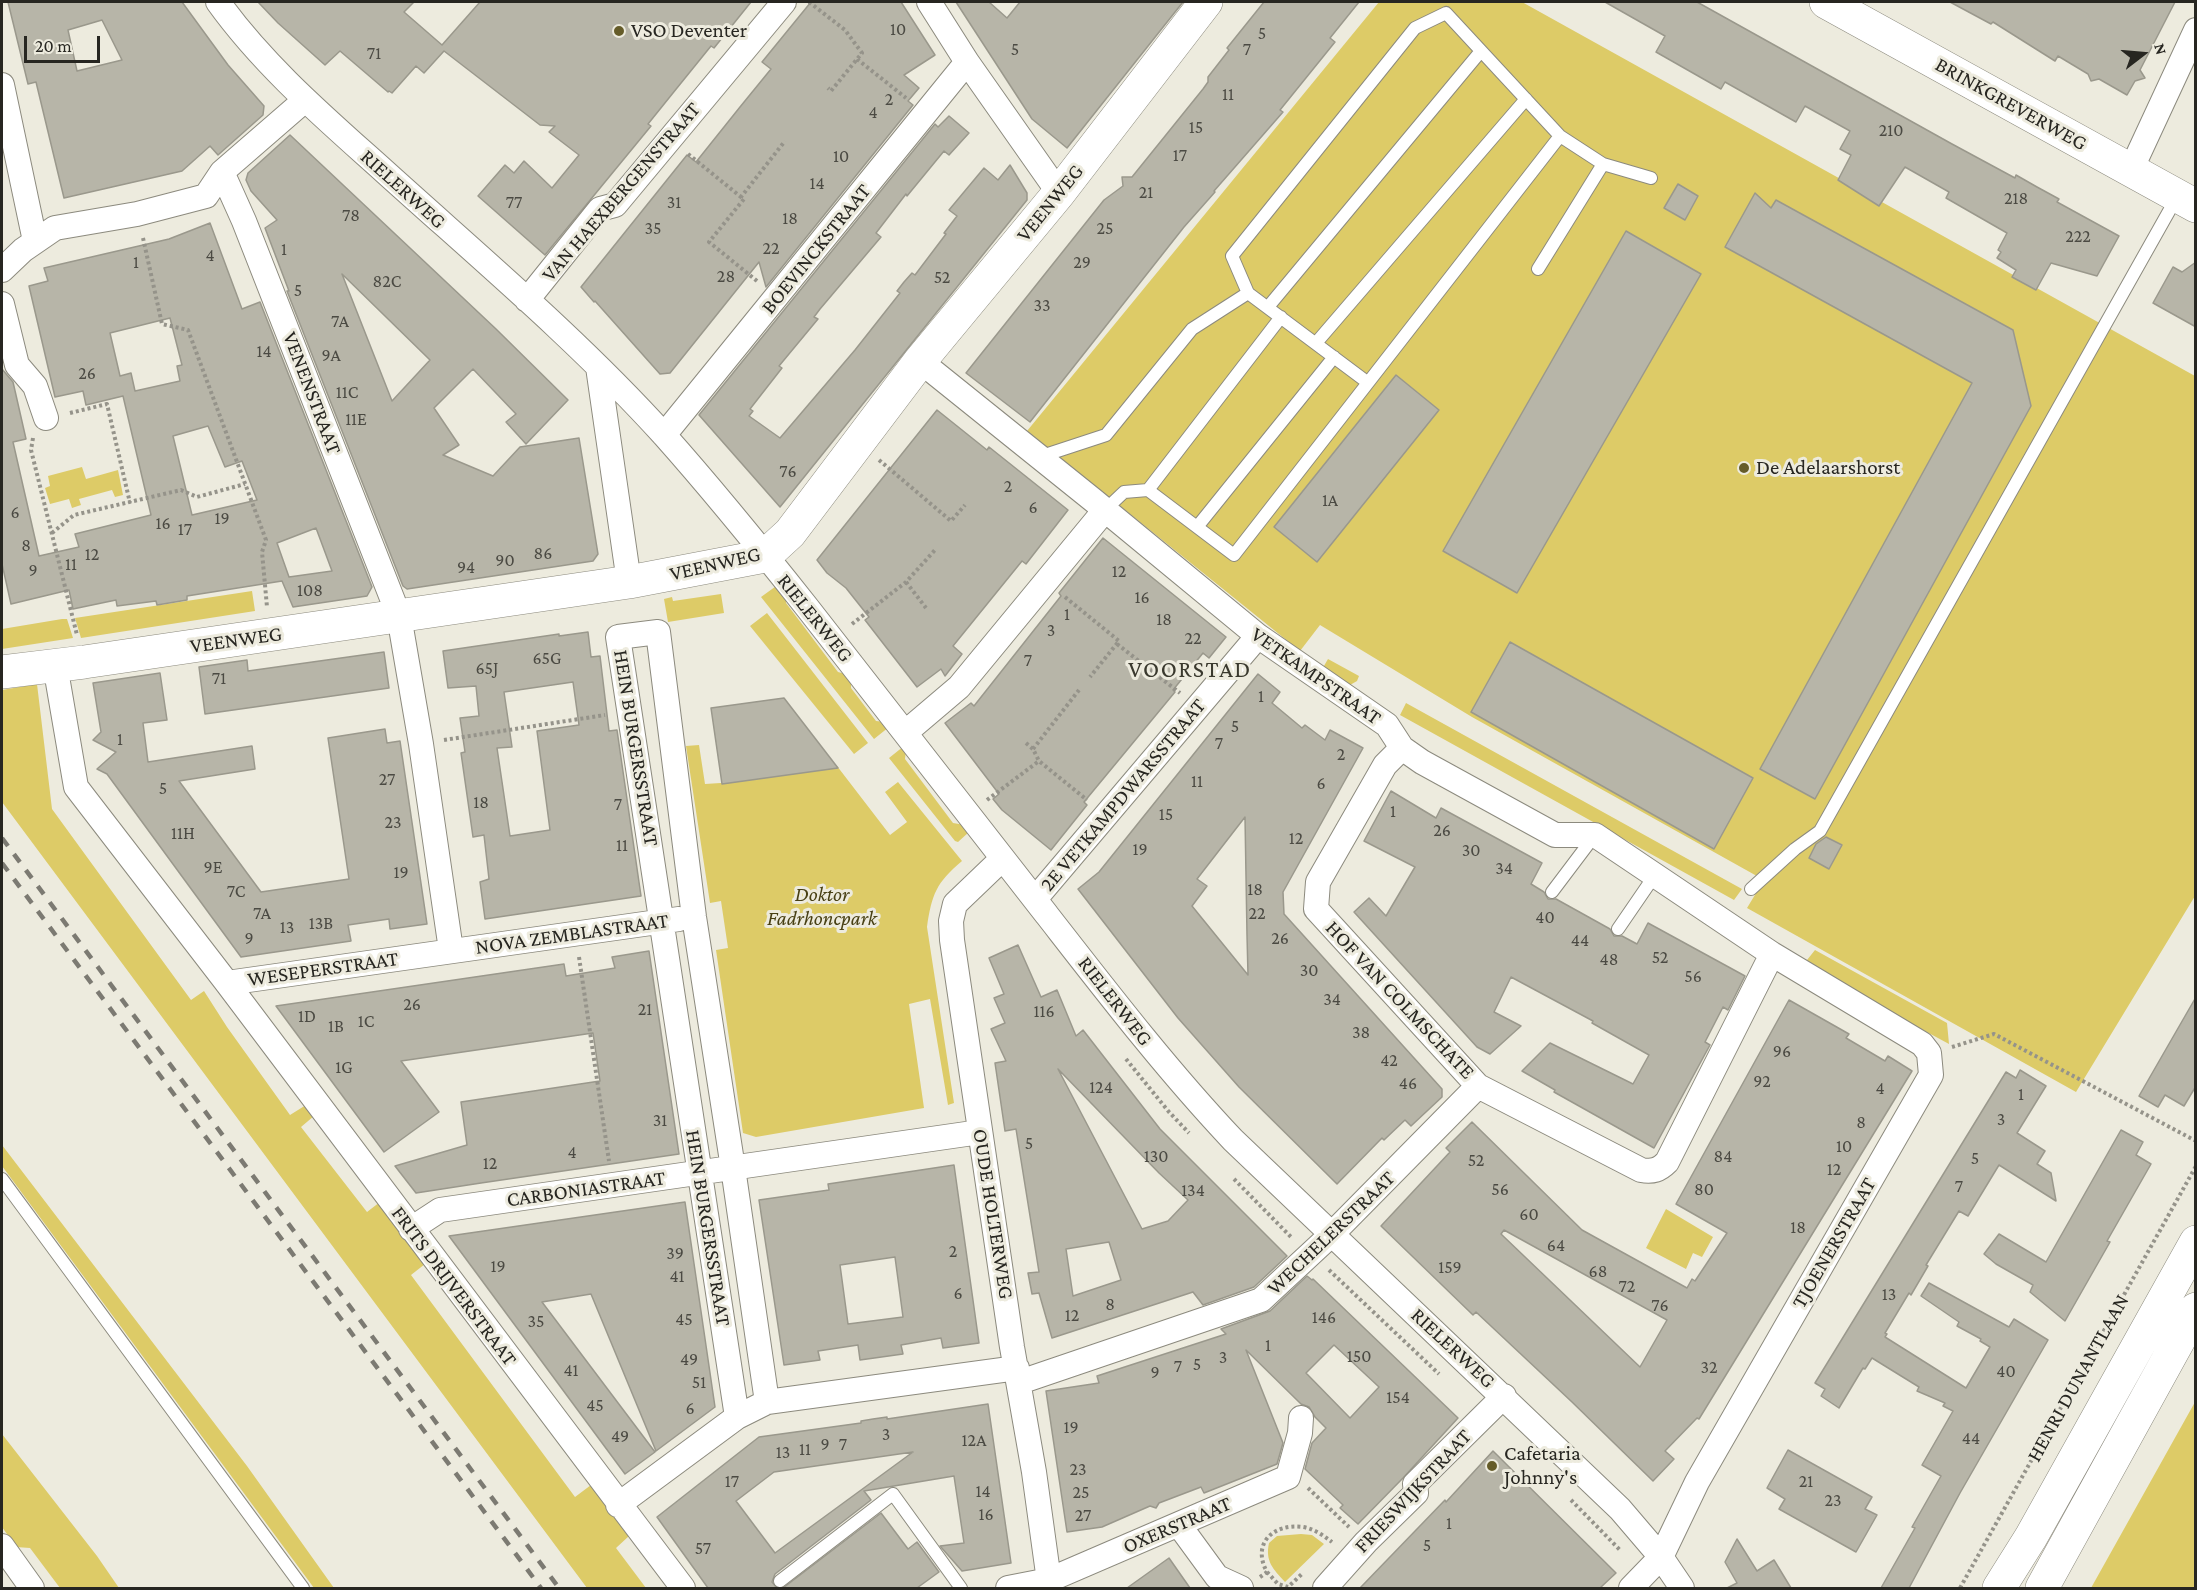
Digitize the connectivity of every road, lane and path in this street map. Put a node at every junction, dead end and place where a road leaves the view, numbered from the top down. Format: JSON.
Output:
{"nodes":[{"id":1,"x":218,"y":2,"type":"edge"},
{"id":2,"x":784,"y":2,"type":"edge"},
{"id":3,"x":809,"y":2,"type":"edge"},
{"id":4,"x":928,"y":2,"type":"edge"},
{"id":5,"x":1206,"y":2,"type":"edge"},
{"id":6,"x":1826,"y":2,"type":"edge"},
{"id":7,"x":2196,"y":30,"type":"edge"},
{"id":8,"x":1481,"y":51,"type":"junction"},
{"id":9,"x":857,"y":60,"type":"junction"},
{"id":10,"x":968,"y":62,"type":"junction"},
{"id":11,"x":2,"y":85,"type":"edge"},
{"id":12,"x":828,"y":88,"type":"dead end"},
{"id":13,"x":1526,"y":99,"type":"junction"},
{"id":14,"x":305,"y":100,"type":"junction"},
{"id":15,"x":926,"y":114,"type":"junction"},
{"id":16,"x":1560,"y":136,"type":"junction"},
{"id":17,"x":669,"y":138,"type":"junction"},
{"id":18,"x":785,"y":141,"type":"dead end"},
{"id":19,"x":1603,"y":164,"type":"junction"},
{"id":20,"x":2131,"y":170,"type":"junction"},
{"id":21,"x":222,"y":172,"type":"junction"},
{"id":22,"x":1651,"y":178,"type":"dead end"},
{"id":23,"x":1059,"y":193,"type":"junction"},
{"id":24,"x":741,"y":197,"type":"junction"},
{"id":25,"x":2187,"y":201,"type":"edge"},
{"id":26,"x":137,"y":214,"type":"junction"},
{"id":27,"x":35,"y":241,"type":"junction"},
{"id":28,"x":1538,"y":269,"type":"dead end"},
{"id":29,"x":2,"y":270,"type":"edge"},
{"id":30,"x":1248,"y":293,"type":"junction"},
{"id":31,"x":776,"y":297,"type":"junction"},
{"id":32,"x":527,"y":300,"type":"junction"},
{"id":33,"x":2,"y":304,"type":"edge"},
{"id":34,"x":1268,"y":307,"type":"junction"},
{"id":35,"x":1281,"y":317,"type":"junction"},
{"id":36,"x":1316,"y":343,"type":"junction"},
{"id":37,"x":1334,"y":357,"type":"junction"},
{"id":38,"x":920,"y":361,"type":"junction"},
{"id":39,"x":598,"y":367,"type":"junction"},
{"id":40,"x":1367,"y":382,"type":"junction"},
{"id":41,"x":46,"y":418,"type":"junction"},
{"id":42,"x":664,"y":435,"type":"junction"},
{"id":43,"x":858,"y":442,"type":"junction"},
{"id":44,"x":1039,"y":457,"type":"junction"},
{"id":45,"x":245,"y":484,"type":"junction"},
{"id":46,"x":1148,"y":490,"type":"junction"},
{"id":47,"x":130,"y":503,"type":"junction"},
{"id":48,"x":965,"y":505,"type":"dead end"},
{"id":49,"x":1105,"y":510,"type":"junction"},
{"id":50,"x":1197,"y":527,"type":"junction"},
{"id":51,"x":52,"y":533,"type":"junction"},
{"id":52,"x":935,"y":550,"type":"dead end"},
{"id":53,"x":765,"y":556,"type":"junction"},
{"id":54,"x":629,"y":582,"type":"junction"},
{"id":55,"x":906,"y":582,"type":"junction"},
{"id":56,"x":1046,"y":582,"type":"junction"},
{"id":57,"x":926,"y":608,"type":"dead end"},
{"id":58,"x":399,"y":616,"type":"junction"},
{"id":59,"x":270,"y":635,"type":"junction"},
{"id":60,"x":1258,"y":636,"type":"junction"},
{"id":61,"x":832,"y":639,"type":"junction"},
{"id":62,"x":1117,"y":644,"type":"junction"},
{"id":63,"x":70,"y":664,"type":"junction"},
{"id":64,"x":2,"y":672,"type":"edge"},
{"id":65,"x":1090,"y":676,"type":"dead end"},
{"id":66,"x":1079,"y":690,"type":"dead end"},
{"id":67,"x":1197,"y":707,"type":"junction"},
{"id":68,"x":630,"y":711,"type":"junction"},
{"id":69,"x":906,"y":732,"type":"junction"},
{"id":70,"x":1026,"y":743,"type":"dead end"},
{"id":71,"x":421,"y":744,"type":"junction"},
{"id":72,"x":1401,"y":747,"type":"junction"},
{"id":73,"x":1033,"y":749,"type":"junction"},
{"id":74,"x":1039,"y":761,"type":"junction"},
{"id":75,"x":968,"y":814,"type":"junction"},
{"id":76,"x":1106,"y":815,"type":"junction"},
{"id":77,"x":1595,"y":835,"type":"junction"},
{"id":78,"x":1002,"y":859,"type":"junction"},
{"id":79,"x":1656,"y":875,"type":"junction"},
{"id":80,"x":1751,"y":889,"type":"dead end"},
{"id":81,"x":1552,"y":892,"type":"dead end"},
{"id":82,"x":1035,"y":899,"type":"junction"},
{"id":83,"x":694,"y":917,"type":"junction"},
{"id":84,"x":663,"y":922,"type":"junction"},
{"id":85,"x":1618,"y":929,"type":"dead end"},
{"id":86,"x":575,"y":935,"type":"junction"},
{"id":87,"x":451,"y":950,"type":"junction"},
{"id":88,"x":1772,"y":954,"type":"junction"},
{"id":89,"x":227,"y":983,"type":"junction"},
{"id":90,"x":1929,"y":1053,"type":"junction"},
{"id":91,"x":1478,"y":1086,"type":"junction"},
{"id":92,"x":980,"y":1132,"type":"junction"},
{"id":93,"x":2196,"y":1141,"type":"edge"},
{"id":94,"x":2196,"y":1166,"type":"edge"},
{"id":95,"x":733,"y":1168,"type":"junction"},
{"id":96,"x":700,"y":1173,"type":"junction"},
{"id":97,"x":2,"y":1179,"type":"edge"},
{"id":98,"x":613,"y":1185,"type":"junction"},
{"id":99,"x":411,"y":1229,"type":"junction"},
{"id":100,"x":1332,"y":1234,"type":"junction"},
{"id":101,"x":2196,"y":1242,"type":"edge"},
{"id":102,"x":2196,"y":1309,"type":"edge"},
{"id":103,"x":1018,"y":1375,"type":"junction"},
{"id":104,"x":1504,"y":1396,"type":"junction"},
{"id":105,"x":767,"y":1402,"type":"junction"},
{"id":106,"x":737,"y":1417,"type":"junction"},
{"id":107,"x":1301,"y":1418,"type":"dead end"},
{"id":108,"x":1288,"y":1477,"type":"junction"},
{"id":109,"x":618,"y":1505,"type":"junction"},
{"id":110,"x":1179,"y":1525,"type":"junction"},
{"id":111,"x":1332,"y":1542,"type":"junction"},
{"id":112,"x":2,"y":1546,"type":"edge"},
{"id":113,"x":1358,"y":1550,"type":"junction"},
{"id":114,"x":1324,"y":1551,"type":"dead end"},
{"id":115,"x":1661,"y":1557,"type":"junction"},
{"id":116,"x":1309,"y":1567,"type":"dead end"},
{"id":117,"x":1267,"y":1572,"type":"junction"},
{"id":118,"x":780,"y":1581,"type":"dead end"},
{"id":119,"x":1049,"y":1584,"type":"edge"},
{"id":120,"x":1247,"y":1586,"type":"edge"},
{"id":121,"x":32,"y":1588,"type":"edge"},
{"id":122,"x":303,"y":1588,"type":"edge"},
{"id":123,"x":683,"y":1588,"type":"edge"},
{"id":124,"x":961,"y":1588,"type":"edge"},
{"id":125,"x":1008,"y":1588,"type":"edge"},
{"id":126,"x":1324,"y":1588,"type":"edge"},
{"id":127,"x":1631,"y":1588,"type":"edge"},
{"id":128,"x":1682,"y":1588,"type":"edge"},
{"id":129,"x":1960,"y":1588,"type":"edge"},
{"id":130,"x":1999,"y":1588,"type":"edge"},
{"id":131,"x":2042,"y":1588,"type":"edge"}],
"edges":[{"from":1,"to":14,"type":"street","name":"RIELERWEG"},
{"from":2,"to":17,"type":"street","name":"VAN HAEXBERGENSTRAAT"},
{"from":3,"to":9,"type":"path"},
{"from":4,"to":10,"type":"street"},
{"from":5,"to":23,"type":"street","name":"VEENWEG"},
{"from":6,"to":20,"type":"street","name":"BRINKGREVERWEG"},
{"from":7,"to":20,"type":"street"},
{"from":8,"to":13,"type":"lane"},
{"from":8,"to":30,"type":"lane"},
{"from":8,"to":34,"type":"lane"},
{"from":9,"to":12,"type":"path"},
{"from":9,"to":15,"type":"path"},
{"from":10,"to":15,"type":"street","name":"BOEVINCKSTRAAT"},
{"from":10,"to":23,"type":"street"},
{"from":11,"to":27,"type":"street"},
{"from":13,"to":16,"type":"lane"},
{"from":13,"to":36,"type":"lane"},
{"from":14,"to":21,"type":"street"},
{"from":14,"to":32,"type":"street","name":"RIELERWEG"},
{"from":15,"to":31,"type":"street","name":"BOEVINCKSTRAAT"},
{"from":16,"to":19,"type":"lane"},
{"from":16,"to":40,"type":"lane"},
{"from":17,"to":24,"type":"path"},
{"from":17,"to":32,"type":"street","name":"VAN HAEXBERGENSTRAAT"},
{"from":18,"to":24,"type":"path"},
{"from":19,"to":22,"type":"lane"},
{"from":19,"to":28,"type":"lane"},
{"from":20,"to":25,"type":"street","name":"BRINKGREVERWEG"},
{"from":21,"to":26,"type":"street"},
{"from":21,"to":58,"type":"street","name":"VENENSTRAAT"},
{"from":23,"to":38,"type":"street","name":"VEENWEG"},
{"from":24,"to":31,"type":"path"},
{"from":25,"to":80,"type":"lane"},
{"from":26,"to":27,"type":"street"},
{"from":26,"to":45,"type":"path"},
{"from":27,"to":29,"type":"street"},
{"from":30,"to":34,"type":"lane"},
{"from":30,"to":44,"type":"lane"},
{"from":31,"to":42,"type":"street","name":"BOEVINCKSTRAAT"},
{"from":32,"to":39,"type":"street","name":"RIELERWEG"},
{"from":33,"to":41,"type":"street"},
{"from":34,"to":35,"type":"lane"},
{"from":35,"to":36,"type":"lane"},
{"from":35,"to":46,"type":"lane"},
{"from":36,"to":37,"type":"lane"},
{"from":37,"to":40,"type":"lane"},
{"from":37,"to":50,"type":"lane"},
{"from":38,"to":43,"type":"street","name":"VEENWEG"},
{"from":38,"to":44,"type":"street","name":"VETKAMPSTRAAT"},
{"from":39,"to":42,"type":"street","name":"RIELERWEG"},
{"from":39,"to":54,"type":"street"},
{"from":40,"to":50,"type":"lane"},
{"from":41,"to":47,"type":"path"},
{"from":41,"to":51,"type":"path"},
{"from":42,"to":53,"type":"street","name":"RIELERWEG"},
{"from":43,"to":48,"type":"path"},
{"from":43,"to":53,"type":"street","name":"VEENWEG"},
{"from":44,"to":49,"type":"street","name":"VETKAMPSTRAAT"},
{"from":45,"to":47,"type":"path"},
{"from":45,"to":59,"type":"path"},
{"from":46,"to":49,"type":"lane"},
{"from":46,"to":50,"type":"lane"},
{"from":47,"to":51,"type":"path"},
{"from":49,"to":56,"type":"street"},
{"from":49,"to":60,"type":"street","name":"VETKAMPSTRAAT"},
{"from":51,"to":63,"type":"path"},
{"from":52,"to":55,"type":"path"},
{"from":53,"to":54,"type":"street","name":"VEENWEG"},
{"from":53,"to":61,"type":"street","name":"RIELERWEG"},
{"from":54,"to":58,"type":"street","name":"VEENWEG"},
{"from":55,"to":57,"type":"path"},
{"from":55,"to":61,"type":"path"},
{"from":56,"to":62,"type":"path"},
{"from":56,"to":69,"type":"street"},
{"from":58,"to":59,"type":"street","name":"VEENWEG"},
{"from":58,"to":71,"type":"street"},
{"from":59,"to":63,"type":"street","name":"VEENWEG"},
{"from":60,"to":67,"type":"street","name":"2E VETKAMPDWARSSTRAAT"},
{"from":60,"to":72,"type":"street","name":"VETKAMPSTRAAT"},
{"from":61,"to":69,"type":"street","name":"RIELERWEG"},
{"from":62,"to":65,"type":"path"},
{"from":62,"to":67,"type":"path"},
{"from":63,"to":64,"type":"street","name":"VEENWEG"},
{"from":63,"to":89,"type":"street","name":"WESEPERSTRAAT"},
{"from":66,"to":73,"type":"path"},
{"from":67,"to":76,"type":"street","name":"2E VETKAMPDWARSSTRAAT"},
{"from":68,"to":71,"type":"path"},
{"from":68,"to":83,"type":"street","name":"HEIN BURGERSSTRAAT"},
{"from":68,"to":84,"type":"street","name":"HEIN BURGERSSTRAAT"},
{"from":69,"to":75,"type":"street","name":"RIELERWEG"},
{"from":70,"to":73,"type":"path"},
{"from":71,"to":87,"type":"street"},
{"from":72,"to":77,"type":"street","name":"VETKAMPSTRAAT"},
{"from":72,"to":91,"type":"street","name":"HOF VAN COLMSCHATE"},
{"from":73,"to":74,"type":"path"},
{"from":74,"to":75,"type":"path"},
{"from":74,"to":76,"type":"path"},
{"from":75,"to":78,"type":"street","name":"RIELERWEG"},
{"from":76,"to":82,"type":"street","name":"2E VETKAMPDWARSSTRAAT"},
{"from":77,"to":79,"type":"street"},
{"from":77,"to":81,"type":"lane"},
{"from":78,"to":82,"type":"street","name":"RIELERWEG"},
{"from":78,"to":92,"type":"street","name":"OUDE HOLTERWEG"},
{"from":79,"to":85,"type":"lane"},
{"from":79,"to":88,"type":"street"},
{"from":82,"to":100,"type":"street","name":"RIELERWEG"},
{"from":83,"to":84,"type":"street","name":"NOVA ZEMBLASTRAAT"},
{"from":83,"to":95,"type":"street","name":"HEIN BURGERSSTRAAT"},
{"from":84,"to":86,"type":"street","name":"NOVA ZEMBLASTRAAT"},
{"from":84,"to":96,"type":"street","name":"HEIN BURGERSSTRAAT"},
{"from":86,"to":87,"type":"street","name":"NOVA ZEMBLASTRAAT"},
{"from":86,"to":98,"type":"path"},
{"from":87,"to":89,"type":"street","name":"WESEPERSTRAAT"},
{"from":88,"to":90,"type":"street"},
{"from":88,"to":91,"type":"street","name":"HOF VAN COLMSCHATE"},
{"from":89,"to":99,"type":"street","name":"FRITS DRIJVERSTRAAT"},
{"from":90,"to":93,"type":"path"},
{"from":90,"to":115,"type":"street","name":"TJOENERSTRAAT"},
{"from":91,"to":100,"type":"street","name":"WECHELERSTRAAT"},
{"from":92,"to":95,"type":"street","name":"CARBONIASTRAAT"},
{"from":92,"to":103,"type":"street","name":"OUDE HOLTERWEG"},
{"from":94,"to":129,"type":"path","name":"HENRI DUNANTLAAN"},
{"from":95,"to":96,"type":"street","name":"CARBONIASTRAAT"},
{"from":95,"to":105,"type":"street","name":"HEIN BURGERSSTRAAT"},
{"from":96,"to":98,"type":"street","name":"CARBONIASTRAAT"},
{"from":96,"to":106,"type":"street","name":"HEIN BURGERSSTRAAT"},
{"from":97,"to":122,"type":"lane"},
{"from":98,"to":99,"type":"street","name":"CARBONIASTRAAT"},
{"from":99,"to":109,"type":"street","name":"FRITS DRIJVERSTRAAT"},
{"from":100,"to":103,"type":"street","name":"WECHELERSTRAAT"},
{"from":100,"to":104,"type":"street","name":"RIELERWEG"},
{"from":101,"to":130,"type":"street","name":"HENRI DUNANTLAAN"},
{"from":102,"to":131,"type":"street"},
{"from":103,"to":105,"type":"street","name":"WECHELERSTRAAT"},
{"from":103,"to":119,"type":"street","name":"OUDE HOLTERWEG"},
{"from":104,"to":113,"type":"street","name":"FRIESWIJKSTRAAT"},
{"from":104,"to":115,"type":"street","name":"RIELERWEG"},
{"from":105,"to":106,"type":"street","name":"WECHELERSTRAAT"},
{"from":106,"to":109,"type":"street","name":"WECHELERSTRAAT"},
{"from":107,"to":108,"type":"street"},
{"from":108,"to":110,"type":"street","name":"OXERSTRAAT"},
{"from":108,"to":113,"type":"path"},
{"from":109,"to":123,"type":"street","name":"FRITS DRIJVERSTRAAT"},
{"from":110,"to":119,"type":"street","name":"OXERSTRAAT"},
{"from":110,"to":120,"type":"street"},
{"from":111,"to":113,"type":"path"},
{"from":111,"to":114,"type":"path"},
{"from":111,"to":117,"type":"path"},
{"from":112,"to":121,"type":"street"},
{"from":113,"to":126,"type":"street","name":"FRIESWIJKSTRAAT"},
{"from":115,"to":127,"type":"street","name":"TJOENERSTRAAT"},
{"from":115,"to":128,"type":"street","name":"RIELERWEG"},
{"from":116,"to":117,"type":"path"},
{"from":117,"to":120,"type":"path"},
{"from":118,"to":124,"type":"lane"},
{"from":119,"to":125,"type":"street","name":"OXERSTRAAT"}]}
